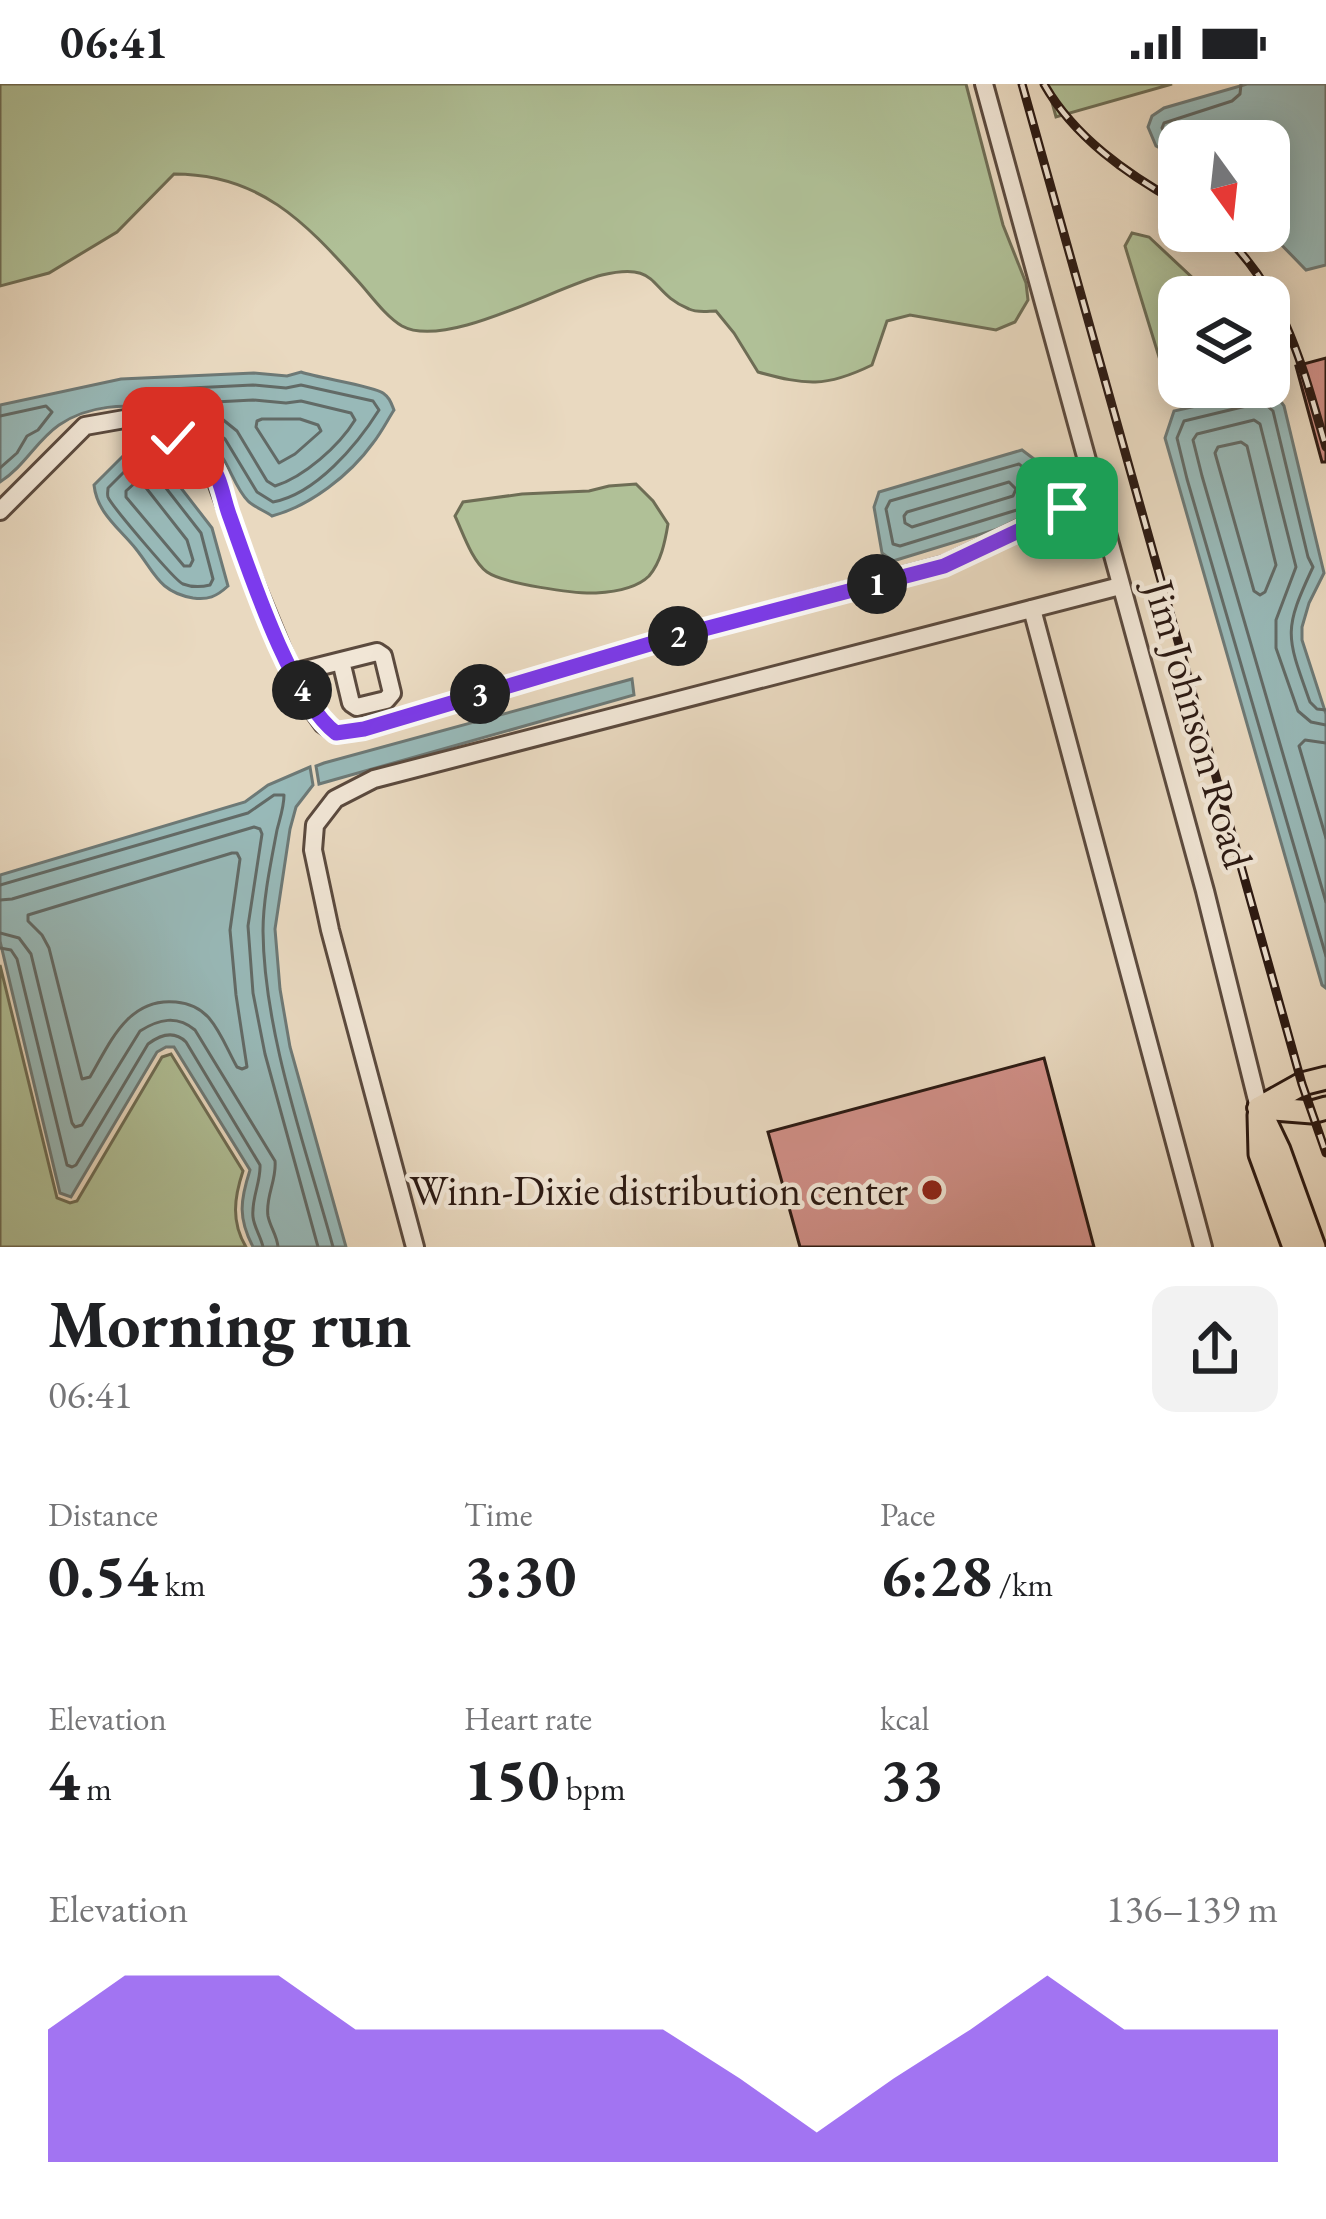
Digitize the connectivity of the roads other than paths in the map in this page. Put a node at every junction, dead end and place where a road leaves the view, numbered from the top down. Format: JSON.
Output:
{"nodes":[{"id":1,"x":984,"y":84,"type":"edge"},
{"id":2,"x":1096,"y":500,"type":"junction"},
{"id":3,"x":0,"y":511,"type":"edge"},
{"id":4,"x":1120,"y":586,"type":"junction"},
{"id":5,"x":1032,"y":609,"type":"junction"},
{"id":6,"x":341,"y":661,"type":"dead end"},
{"id":7,"x":293,"y":674,"type":"junction"},
{"id":8,"x":1326,"y":1078,"type":"edge"},
{"id":9,"x":1258,"y":1108,"type":"junction"},
{"id":10,"x":1326,"y":1108,"type":"edge"},
{"id":11,"x":415,"y":1247,"type":"edge"},
{"id":12,"x":1203,"y":1247,"type":"edge"},
{"id":13,"x":1294,"y":1247,"type":"edge"},
{"id":14,"x":1314,"y":1247,"type":"edge"}],
"edges":[{"from":1,"to":2,"type":"street","name":"Jim Johnson Road"},
{"from":2,"to":4,"type":"street","name":"Jim Johnson Road"},
{"from":2,"to":7,"type":"street"},
{"from":3,"to":7,"type":"street"},
{"from":4,"to":5,"type":"street"},
{"from":4,"to":9,"type":"street","name":"Jim Johnson Road"},
{"from":5,"to":11,"type":"street"},
{"from":5,"to":12,"type":"street"},
{"from":6,"to":7,"type":"street"},
{"from":8,"to":9,"type":"main road"},
{"from":9,"to":10,"type":"main road"},
{"from":9,"to":13,"type":"main road","name":"Jim Johnson Road"},
{"from":9,"to":14,"type":"main road","name":"Jim Johnson Road"}]}
